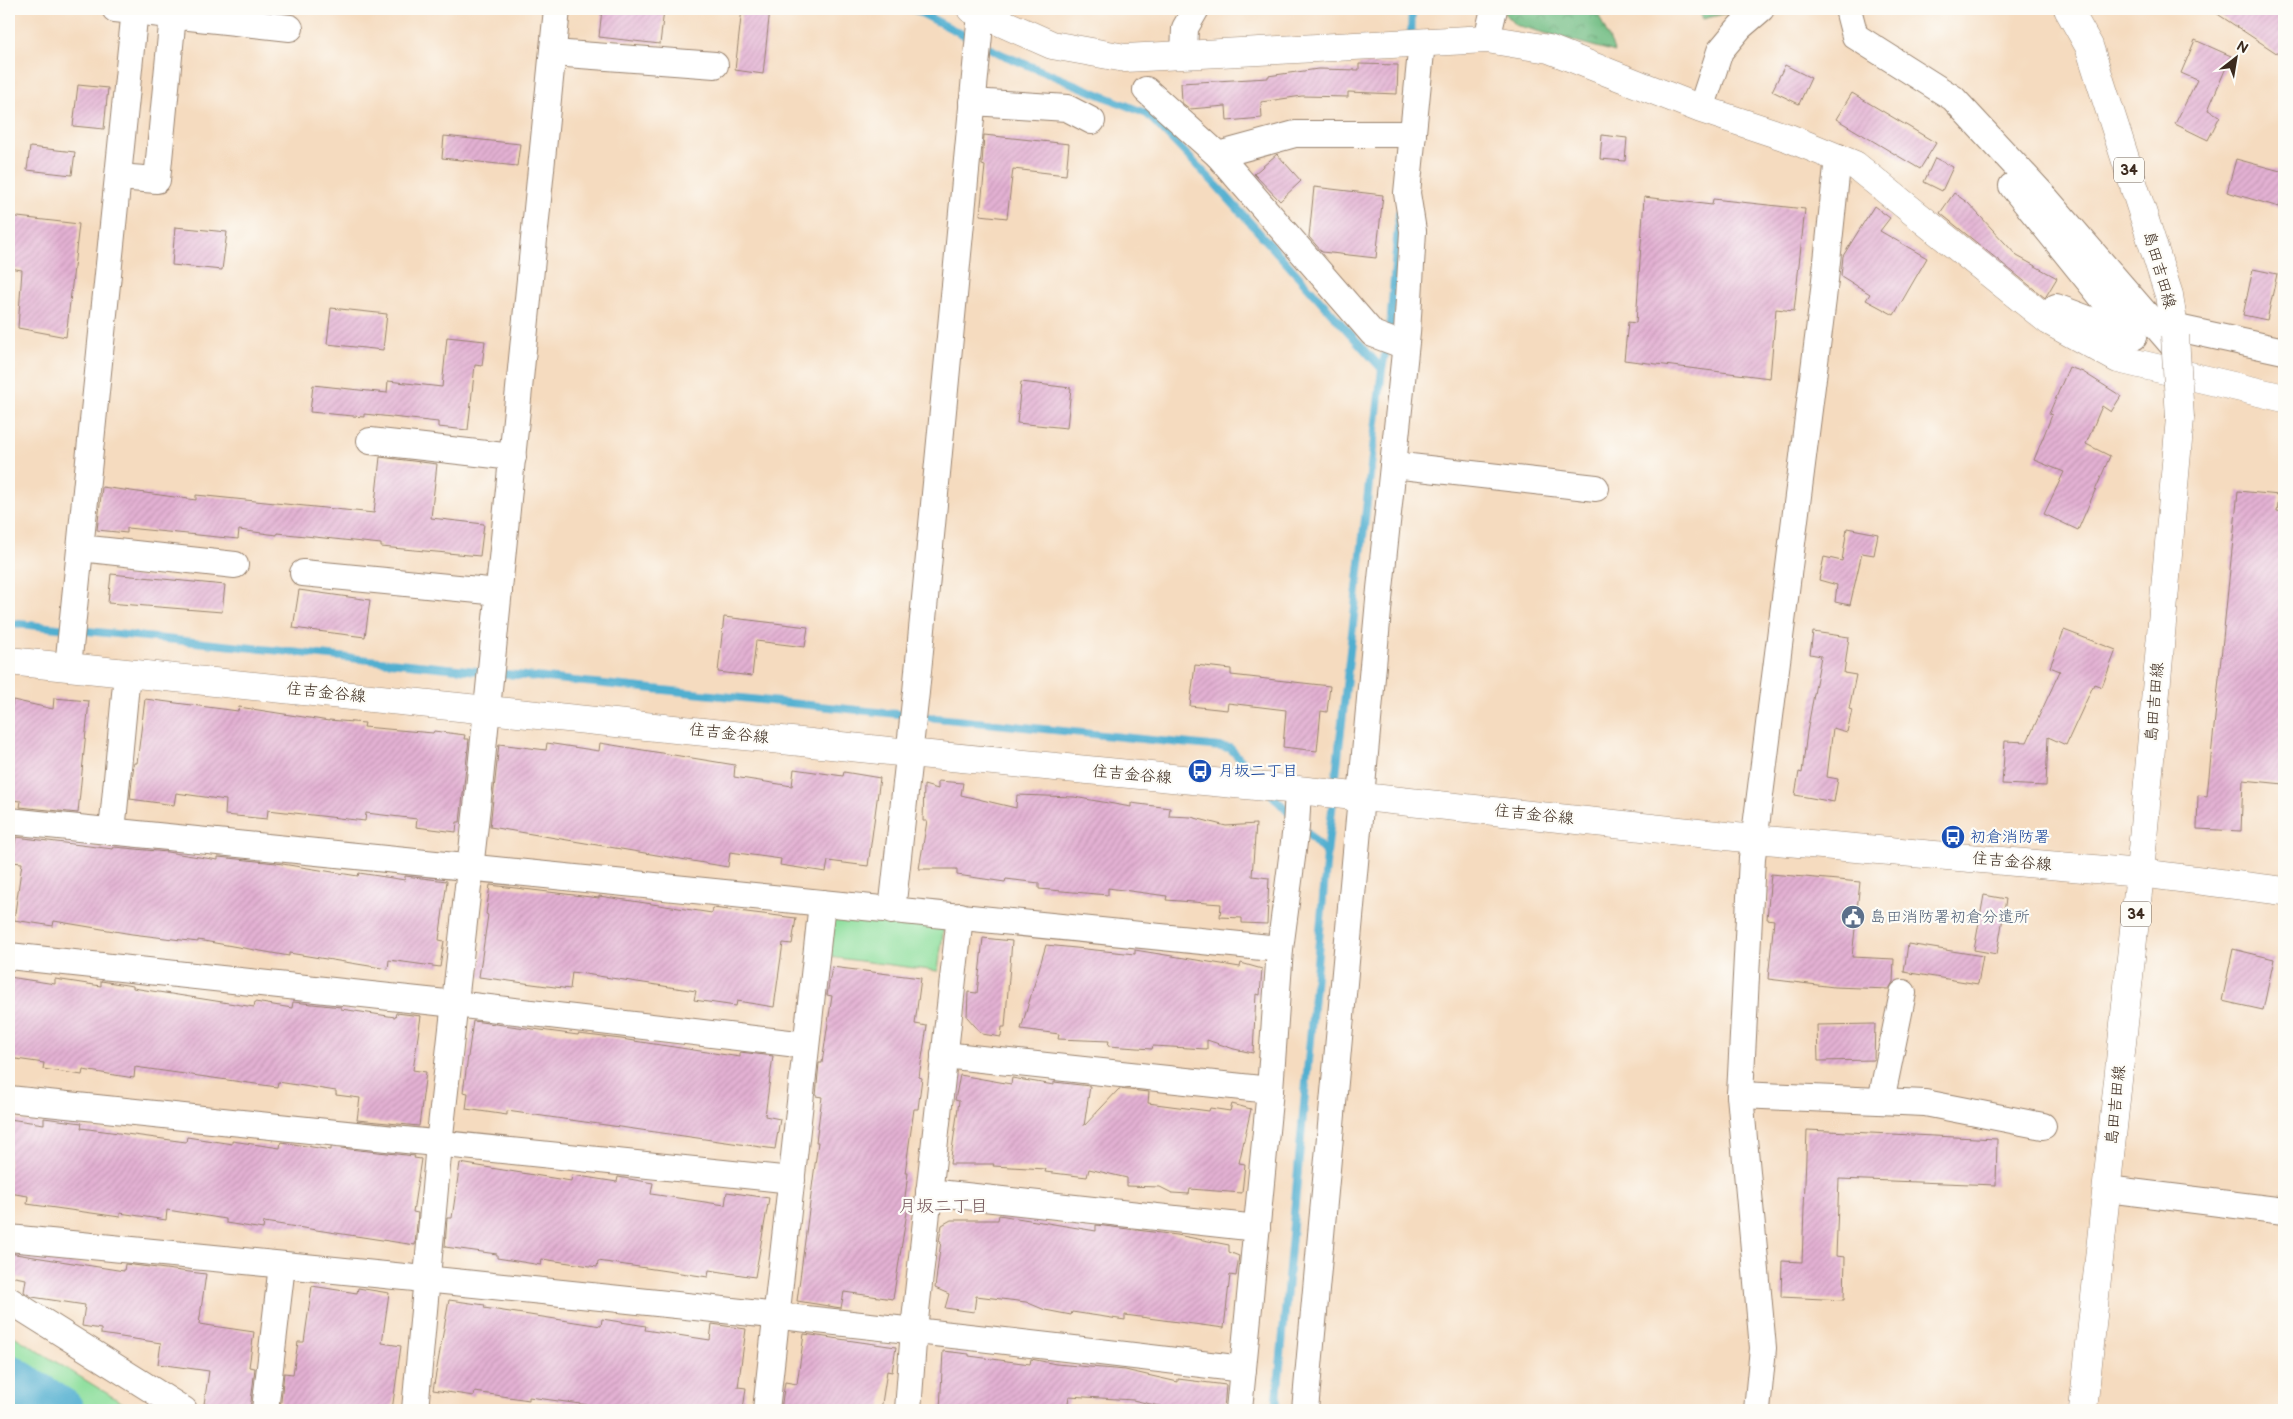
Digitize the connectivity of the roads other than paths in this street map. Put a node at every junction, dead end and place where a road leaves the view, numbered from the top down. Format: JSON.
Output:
{"nodes":[{"id":1,"x":129,"y":9,"type":"edge"},
{"id":2,"x":557,"y":9,"type":"edge"},
{"id":3,"x":1196,"y":9,"type":"edge"},
{"id":4,"x":1494,"y":9,"type":"edge"},
{"id":5,"x":1761,"y":9,"type":"edge"},
{"id":6,"x":1848,"y":9,"type":"edge"},
{"id":7,"x":2068,"y":9,"type":"edge"},
{"id":8,"x":173,"y":15,"type":"junction"},
{"id":9,"x":977,"y":16,"type":"edge"},
{"id":10,"x":290,"y":28,"type":"dead end"},
{"id":11,"x":1487,"y":39,"type":"junction"},
{"id":12,"x":1412,"y":43,"type":"junction"},
{"id":13,"x":553,"y":54,"type":"junction"},
{"id":14,"x":1184,"y":55,"type":"junction"},
{"id":15,"x":715,"y":66,"type":"dead end"},
{"id":16,"x":1146,"y":90,"type":"dead end"},
{"id":17,"x":972,"y":102,"type":"junction"},
{"id":18,"x":1701,"y":110,"type":"junction"},
{"id":19,"x":1092,"y":121,"type":"dead end"},
{"id":20,"x":1984,"y":132,"type":"junction"},
{"id":21,"x":1404,"y":134,"type":"junction"},
{"id":22,"x":1218,"y":155,"type":"junction"},
{"id":23,"x":1838,"y":157,"type":"junction"},
{"id":24,"x":118,"y":177,"type":"junction"},
{"id":25,"x":2049,"y":320,"type":"junction"},
{"id":26,"x":2174,"y":337,"type":"junction"},
{"id":27,"x":1404,"y":346,"type":"junction"},
{"id":28,"x":2284,"y":351,"type":"edge"},
{"id":29,"x":2284,"y":398,"type":"edge"},
{"id":30,"x":370,"y":441,"type":"dead end"},
{"id":31,"x":513,"y":457,"type":"junction"},
{"id":32,"x":1393,"y":465,"type":"junction"},
{"id":33,"x":1596,"y":488,"type":"dead end"},
{"id":34,"x":80,"y":548,"type":"junction"},
{"id":35,"x":235,"y":565,"type":"dead end"},
{"id":36,"x":303,"y":573,"type":"dead end"},
{"id":37,"x":499,"y":592,"type":"junction"},
{"id":38,"x":71,"y":642,"type":"junction"},
{"id":39,"x":9,"y":660,"type":"edge"},
{"id":40,"x":127,"y":673,"type":"junction"},
{"id":41,"x":488,"y":698,"type":"junction"},
{"id":42,"x":910,"y":743,"type":"junction"},
{"id":43,"x":1358,"y":797,"type":"junction"},
{"id":44,"x":1300,"y":802,"type":"junction"},
{"id":45,"x":9,"y":821,"type":"edge"},
{"id":46,"x":112,"y":832,"type":"junction"},
{"id":47,"x":1754,"y":839,"type":"junction"},
{"id":48,"x":470,"y":866,"type":"junction"},
{"id":49,"x":2140,"y":873,"type":"junction"},
{"id":50,"x":2284,"y":891,"type":"edge"},
{"id":51,"x":822,"y":904,"type":"junction"},
{"id":52,"x":892,"y":911,"type":"junction"},
{"id":53,"x":960,"y":916,"type":"junction"},
{"id":54,"x":1280,"y":949,"type":"junction"},
{"id":55,"x":9,"y":956,"type":"edge"},
{"id":56,"x":1903,"y":993,"type":"dead end"},
{"id":57,"x":456,"y":1004,"type":"junction"},
{"id":58,"x":806,"y":1045,"type":"junction"},
{"id":59,"x":944,"y":1055,"type":"junction"},
{"id":60,"x":1270,"y":1090,"type":"junction"},
{"id":61,"x":1740,"y":1095,"type":"junction"},
{"id":62,"x":9,"y":1099,"type":"edge"},
{"id":63,"x":1881,"y":1101,"type":"junction"},
{"id":64,"x":2042,"y":1126,"type":"dead end"},
{"id":65,"x":439,"y":1144,"type":"junction"},
{"id":66,"x":792,"y":1180,"type":"junction"},
{"id":67,"x":2107,"y":1189,"type":"junction"},
{"id":68,"x":929,"y":1192,"type":"junction"},
{"id":69,"x":2284,"y":1211,"type":"edge"},
{"id":70,"x":1257,"y":1228,"type":"junction"},
{"id":71,"x":9,"y":1238,"type":"edge"},
{"id":72,"x":282,"y":1265,"type":"junction"},
{"id":73,"x":428,"y":1278,"type":"junction"},
{"id":74,"x":9,"y":1300,"type":"edge"},
{"id":75,"x":778,"y":1317,"type":"junction"},
{"id":76,"x":914,"y":1329,"type":"junction"},
{"id":77,"x":1243,"y":1369,"type":"junction"},
{"id":78,"x":184,"y":1410,"type":"edge"},
{"id":79,"x":265,"y":1410,"type":"edge"},
{"id":80,"x":415,"y":1410,"type":"edge"},
{"id":81,"x":766,"y":1410,"type":"edge"},
{"id":82,"x":908,"y":1410,"type":"edge"},
{"id":83,"x":1239,"y":1410,"type":"edge"},
{"id":84,"x":1305,"y":1410,"type":"edge"},
{"id":85,"x":1757,"y":1410,"type":"edge"},
{"id":86,"x":2083,"y":1410,"type":"edge"}],
"edges":[{"from":1,"to":8,"type":"street"},
{"from":1,"to":24,"type":"street"},
{"from":2,"to":13,"type":"street"},
{"from":3,"to":14,"type":"street"},
{"from":4,"to":11,"type":"street"},
{"from":5,"to":18,"type":"street"},
{"from":6,"to":20,"type":"street"},
{"from":7,"to":26,"type":"main road","name":"島田吉田線","number":"34"},
{"from":8,"to":10,"type":"street"},
{"from":8,"to":24,"type":"street"},
{"from":9,"to":14,"type":"main road"},
{"from":9,"to":17,"type":"street"},
{"from":11,"to":12,"type":"main road"},
{"from":11,"to":18,"type":"main road"},
{"from":12,"to":14,"type":"main road"},
{"from":12,"to":21,"type":"street"},
{"from":13,"to":15,"type":"street"},
{"from":13,"to":31,"type":"street"},
{"from":16,"to":22,"type":"street"},
{"from":17,"to":19,"type":"street"},
{"from":17,"to":42,"type":"street"},
{"from":18,"to":23,"type":"main road"},
{"from":20,"to":25,"type":"street"},
{"from":20,"to":26,"type":"street"},
{"from":21,"to":22,"type":"street"},
{"from":21,"to":27,"type":"street"},
{"from":22,"to":27,"type":"street"},
{"from":23,"to":25,"type":"main road"},
{"from":23,"to":47,"type":"street"},
{"from":24,"to":34,"type":"street"},
{"from":25,"to":29,"type":"main road"},
{"from":26,"to":28,"type":"street"},
{"from":26,"to":49,"type":"main road","name":"島田吉田線","number":"34","bridge":true},
{"from":27,"to":32,"type":"street"},
{"from":30,"to":31,"type":"street"},
{"from":31,"to":37,"type":"street"},
{"from":32,"to":33,"type":"street"},
{"from":32,"to":43,"type":"street"},
{"from":34,"to":35,"type":"street"},
{"from":34,"to":38,"type":"street"},
{"from":36,"to":37,"type":"street"},
{"from":37,"to":41,"type":"street"},
{"from":38,"to":39,"type":"main road","name":"住吉金谷線"},
{"from":38,"to":40,"type":"main road","name":"住吉金谷線"},
{"from":40,"to":41,"type":"main road","name":"住吉金谷線"},
{"from":40,"to":46,"type":"street"},
{"from":41,"to":42,"type":"main road","name":"住吉金谷線"},
{"from":41,"to":48,"type":"street"},
{"from":42,"to":44,"type":"main road","name":"住吉金谷線"},
{"from":42,"to":52,"type":"street"},
{"from":43,"to":44,"type":"main road","name":"住吉金谷線"},
{"from":43,"to":47,"type":"main road","name":"住吉金谷線"},
{"from":43,"to":84,"type":"street"},
{"from":44,"to":54,"type":"street"},
{"from":45,"to":46,"type":"street"},
{"from":46,"to":48,"type":"street"},
{"from":47,"to":49,"type":"main road","name":"住吉金谷線"},
{"from":47,"to":61,"type":"street"},
{"from":48,"to":51,"type":"street"},
{"from":48,"to":57,"type":"street"},
{"from":49,"to":50,"type":"main road","name":"住吉金谷線"},
{"from":49,"to":67,"type":"main road","name":"島田吉田線","number":"34"},
{"from":51,"to":52,"type":"street"},
{"from":51,"to":58,"type":"street"},
{"from":52,"to":53,"type":"street"},
{"from":53,"to":54,"type":"street"},
{"from":53,"to":59,"type":"street"},
{"from":54,"to":60,"type":"street"},
{"from":55,"to":57,"type":"street"},
{"from":56,"to":63,"type":"street"},
{"from":57,"to":58,"type":"street"},
{"from":57,"to":65,"type":"street"},
{"from":58,"to":66,"type":"street"},
{"from":59,"to":60,"type":"street"},
{"from":59,"to":68,"type":"street"},
{"from":60,"to":70,"type":"street"},
{"from":61,"to":63,"type":"street"},
{"from":61,"to":85,"type":"street"},
{"from":62,"to":65,"type":"street"},
{"from":63,"to":64,"type":"street"},
{"from":65,"to":66,"type":"street"},
{"from":65,"to":73,"type":"street"},
{"from":66,"to":75,"type":"street"},
{"from":67,"to":69,"type":"street"},
{"from":67,"to":86,"type":"main road","name":"島田吉田線","number":"34"},
{"from":68,"to":70,"type":"street"},
{"from":68,"to":76,"type":"street"},
{"from":70,"to":77,"type":"street"},
{"from":71,"to":72,"type":"street"},
{"from":72,"to":73,"type":"street"},
{"from":72,"to":79,"type":"street"},
{"from":73,"to":75,"type":"street"},
{"from":73,"to":80,"type":"street"},
{"from":74,"to":78,"type":"street"},
{"from":75,"to":76,"type":"street"},
{"from":75,"to":81,"type":"street"},
{"from":76,"to":77,"type":"street"},
{"from":76,"to":82,"type":"street"},
{"from":77,"to":83,"type":"street"}]}
